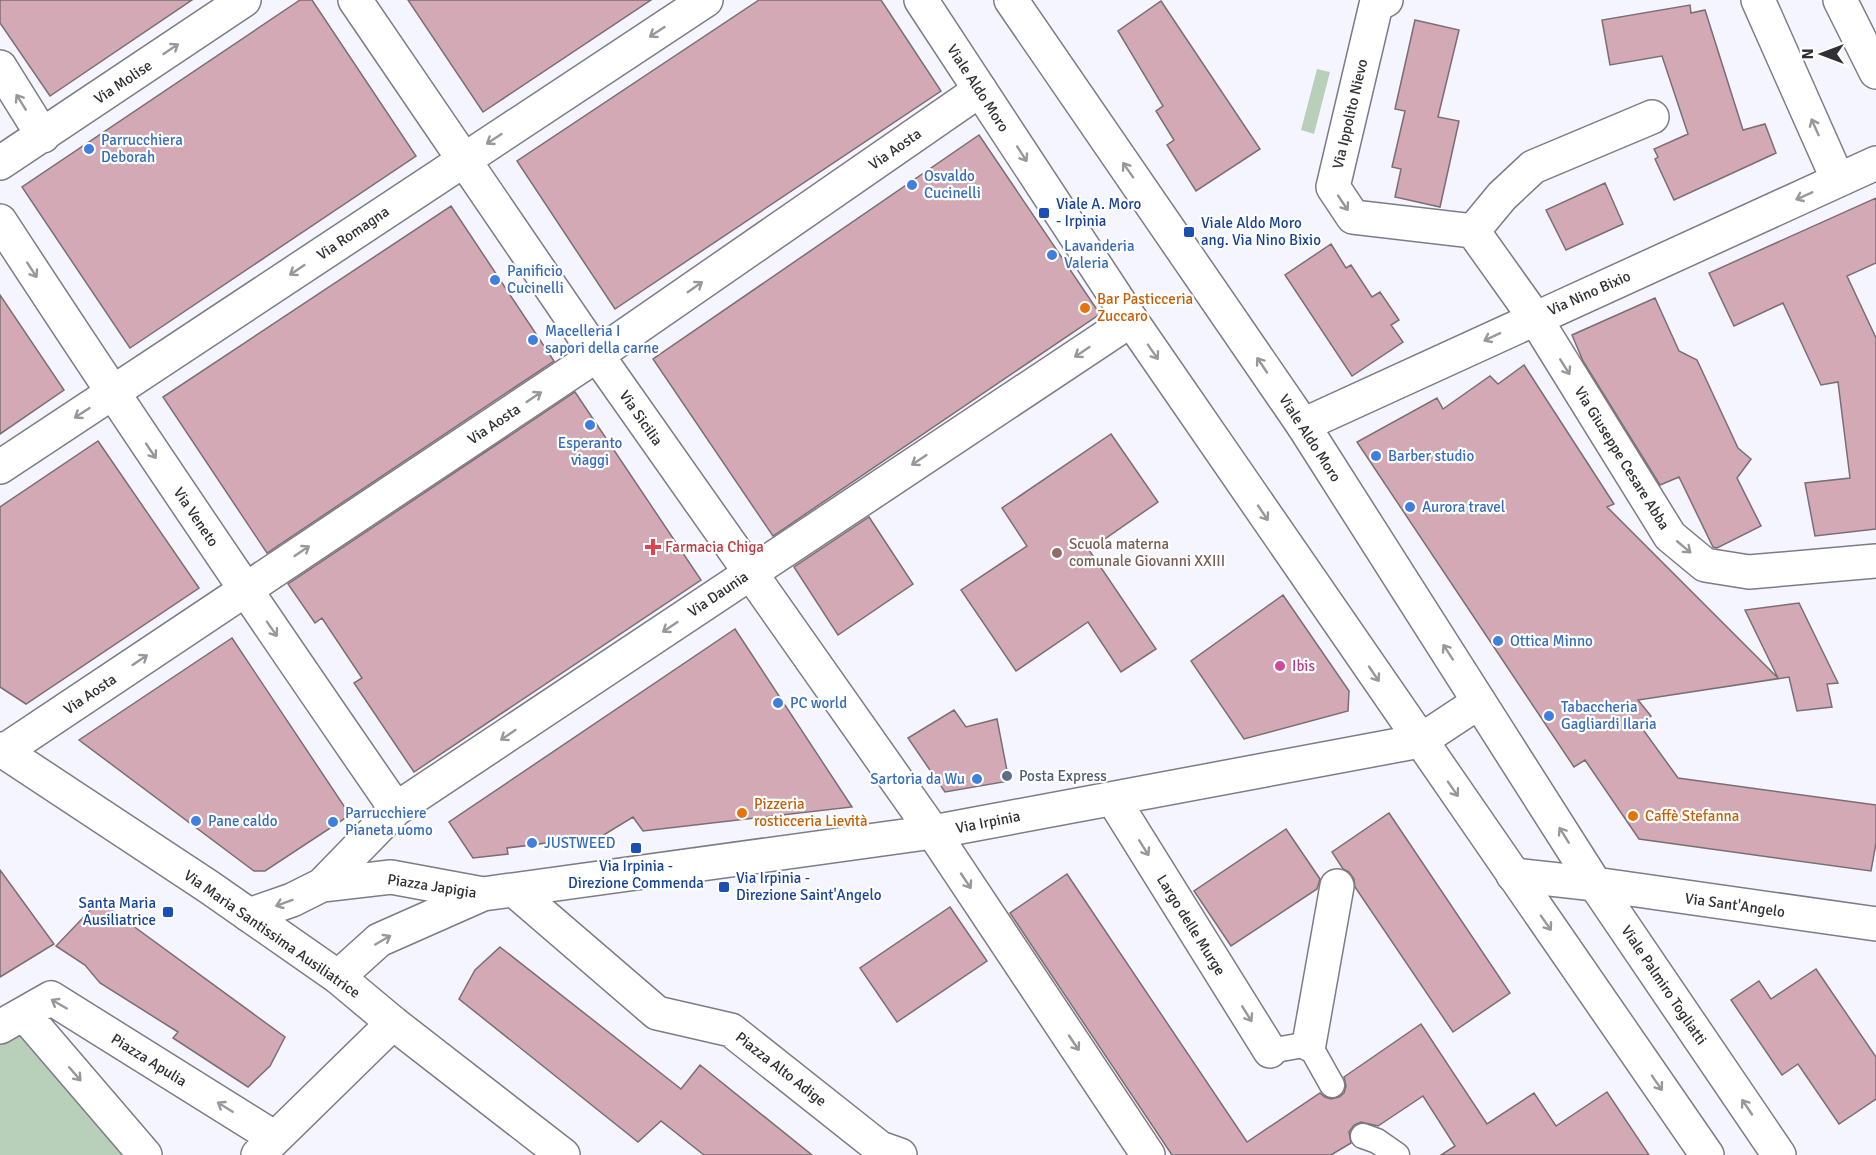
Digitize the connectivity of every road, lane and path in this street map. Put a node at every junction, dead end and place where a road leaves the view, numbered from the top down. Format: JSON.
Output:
{"nodes":[{"id":1,"x":244,"y":0,"type":"edge"},
{"id":2,"x":355,"y":0,"type":"edge"},
{"id":3,"x":706,"y":0,"type":"edge"},
{"id":4,"x":921,"y":0,"type":"edge"},
{"id":5,"x":1011,"y":0,"type":"edge"},
{"id":6,"x":1758,"y":0,"type":"edge"},
{"id":7,"x":1840,"y":0,"type":"edge"},
{"id":8,"x":1378,"y":2,"type":"edge"},
{"id":9,"x":0,"y":68,"type":"edge"},
{"id":10,"x":1876,"y":72,"type":"edge"},
{"id":11,"x":980,"y":90,"type":"junction"},
{"id":12,"x":1653,"y":117,"type":"dead end"},
{"id":13,"x":43,"y":136,"type":"junction"},
{"id":14,"x":464,"y":159,"type":"junction"},
{"id":15,"x":0,"y":163,"type":"edge"},
{"id":16,"x":1876,"y":163,"type":"edge"},
{"id":17,"x":1838,"y":180,"type":"junction"},
{"id":18,"x":0,"y":221,"type":"edge"},
{"id":19,"x":1473,"y":231,"type":"junction"},
{"id":20,"x":1534,"y":318,"type":"junction"},
{"id":21,"x":1131,"y":320,"type":"junction"},
{"id":22,"x":597,"y":355,"type":"junction"},
{"id":23,"x":112,"y":393,"type":"junction"},
{"id":24,"x":1303,"y":425,"type":"junction"},
{"id":25,"x":0,"y":467,"type":"edge"},
{"id":26,"x":1876,"y":561,"type":"edge"},
{"id":27,"x":750,"y":572,"type":"junction"},
{"id":28,"x":244,"y":589,"type":"junction"},
{"id":29,"x":1479,"y":702,"type":"junction"},
{"id":30,"x":1420,"y":741,"type":"junction"},
{"id":31,"x":2,"y":750,"type":"edge"},
{"id":32,"x":1113,"y":799,"type":"junction"},
{"id":33,"x":396,"y":809,"type":"junction"},
{"id":34,"x":933,"y":832,"type":"junction"},
{"id":35,"x":1513,"y":875,"type":"junction"},
{"id":36,"x":1595,"y":884,"type":"junction"},
{"id":37,"x":322,"y":885,"type":"junction"},
{"id":38,"x":1337,"y":886,"type":"dead end"},
{"id":39,"x":499,"y":892,"type":"junction"},
{"id":40,"x":249,"y":915,"type":"junction"},
{"id":41,"x":1876,"y":924,"type":"edge"},
{"id":42,"x":338,"y":977,"type":"junction"},
{"id":43,"x":12,"y":1021,"type":"edge"},
{"id":44,"x":393,"y":1023,"type":"junction"},
{"id":45,"x":1309,"y":1044,"type":"junction"},
{"id":46,"x":1270,"y":1051,"type":"joint"},
{"id":47,"x":1332,"y":1085,"type":"dead end"},
{"id":48,"x":1363,"y":1136,"type":"dead end"},
{"id":49,"x":266,"y":1146,"type":"edge"},
{"id":50,"x":145,"y":1155,"type":"edge"},
{"id":51,"x":562,"y":1155,"type":"edge"},
{"id":52,"x":900,"y":1155,"type":"edge"},
{"id":53,"x":1148,"y":1155,"type":"edge"},
{"id":54,"x":1397,"y":1155,"type":"edge"},
{"id":55,"x":1707,"y":1155,"type":"edge"},
{"id":56,"x":1779,"y":1155,"type":"edge"}],
"edges":[{"from":13,"to":1,"type":"street","name":"Via Molise","one_way":true},
{"from":2,"to":14,"type":"street","name":"Via Sicilia"},
{"from":3,"to":14,"type":"street","name":"Via Romagna","one_way":true},
{"from":4,"to":11,"type":"street","name":"Viale Aldo Moro"},
{"from":24,"to":5,"type":"street","name":"Viale Aldo Moro","one_way":true},
{"from":17,"to":6,"type":"street","one_way":true},
{"from":7,"to":10,"type":"street"},
{"from":8,"to":19,"type":"street","name":"Via Ippolito Nievo","one_way":true},
{"from":13,"to":9,"type":"street","one_way":true},
{"from":11,"to":21,"type":"street","name":"Viale Aldo Moro","one_way":true},
{"from":22,"to":11,"type":"street","name":"Via Aosta","one_way":true},
{"from":12,"to":19,"type":"street"},
{"from":13,"to":15,"type":"street","name":"Via Molise"},
{"from":14,"to":22,"type":"street","name":"Via Sicilia"},
{"from":14,"to":23,"type":"street","name":"Via Romagna","one_way":true},
{"from":16,"to":17,"type":"street","name":"Via Nino Bixio"},
{"from":17,"to":20,"type":"street","name":"Via Nino Bixio","one_way":true},
{"from":18,"to":23,"type":"street","name":"Via Veneto","one_way":true},
{"from":19,"to":20,"type":"street"},
{"from":20,"to":24,"type":"street","name":"Via Nino Bixio","one_way":true},
{"from":20,"to":26,"type":"street","name":"Via Giuseppe Cesare Abba","one_way":true},
{"from":21,"to":27,"type":"street","name":"Via Daunia","one_way":true},
{"from":21,"to":30,"type":"street","name":"Viale Aldo Moro","one_way":true},
{"from":22,"to":27,"type":"street","name":"Via Sicilia"},
{"from":28,"to":22,"type":"street","name":"Via Aosta","one_way":true},
{"from":23,"to":25,"type":"street","name":"Via Romagna","one_way":true},
{"from":23,"to":28,"type":"street","name":"Via Veneto","one_way":true},
{"from":29,"to":24,"type":"street","name":"Viale Aldo Moro","one_way":true},
{"from":27,"to":33,"type":"street","name":"Via Daunia","one_way":true},
{"from":27,"to":34,"type":"street","name":"Via Sicilia"},
{"from":31,"to":28,"type":"street","name":"Via Aosta","one_way":true},
{"from":28,"to":33,"type":"street","name":"Via Veneto","one_way":true},
{"from":29,"to":30,"type":"street","name":"Via Irpinia"},
{"from":36,"to":29,"type":"street","name":"Viale Aldo Moro","one_way":true},
{"from":30,"to":32,"type":"street","name":"Via Irpinia"},
{"from":30,"to":35,"type":"street","one_way":true},
{"from":31,"to":40,"type":"street","name":"Via Maria Santissima Ausiliatrice"},
{"from":32,"to":34,"type":"street","name":"Via Irpinia"},
{"from":32,"to":46,"type":"street","name":"Largo delle Murge","one_way":true},
{"from":33,"to":37,"type":"street","name":"Piazza Japigia"},
{"from":34,"to":39,"type":"street","name":"Via Irpinia"},
{"from":34,"to":53,"type":"street","one_way":true},
{"from":35,"to":36,"type":"street"},
{"from":35,"to":55,"type":"street","one_way":true},
{"from":36,"to":41,"type":"street","name":"Via Sant'Angelo"},
{"from":56,"to":36,"type":"street","name":"Viale Palmiro Togliatti","one_way":true},
{"from":37,"to":39,"type":"street","name":"Piazza Japigia"},
{"from":37,"to":40,"type":"street","name":"Piazza Japigia","one_way":true},
{"from":38,"to":45,"type":"street"},
{"from":42,"to":39,"type":"street","name":"Piazza Japigia","one_way":true},
{"from":39,"to":52,"type":"street","name":"Piazza Alto Adige"},
{"from":40,"to":42,"type":"street","name":"Via Maria Santissima Ausiliatrice"},
{"from":42,"to":44,"type":"street","name":"Via Maria Santissima Ausiliatrice"},
{"from":49,"to":43,"type":"street","name":"Piazza Apulia","one_way":true},
{"from":43,"to":50,"type":"street","name":"Piazza Apulia","one_way":true},
{"from":44,"to":49,"type":"street","name":"Piazza Apulia"},
{"from":44,"to":51,"type":"street","name":"Via Maria Santissima Ausiliatrice"},
{"from":45,"to":46,"type":"lane"},
{"from":45,"to":47,"type":"lane"},
{"from":48,"to":54,"type":"lane"}]}
